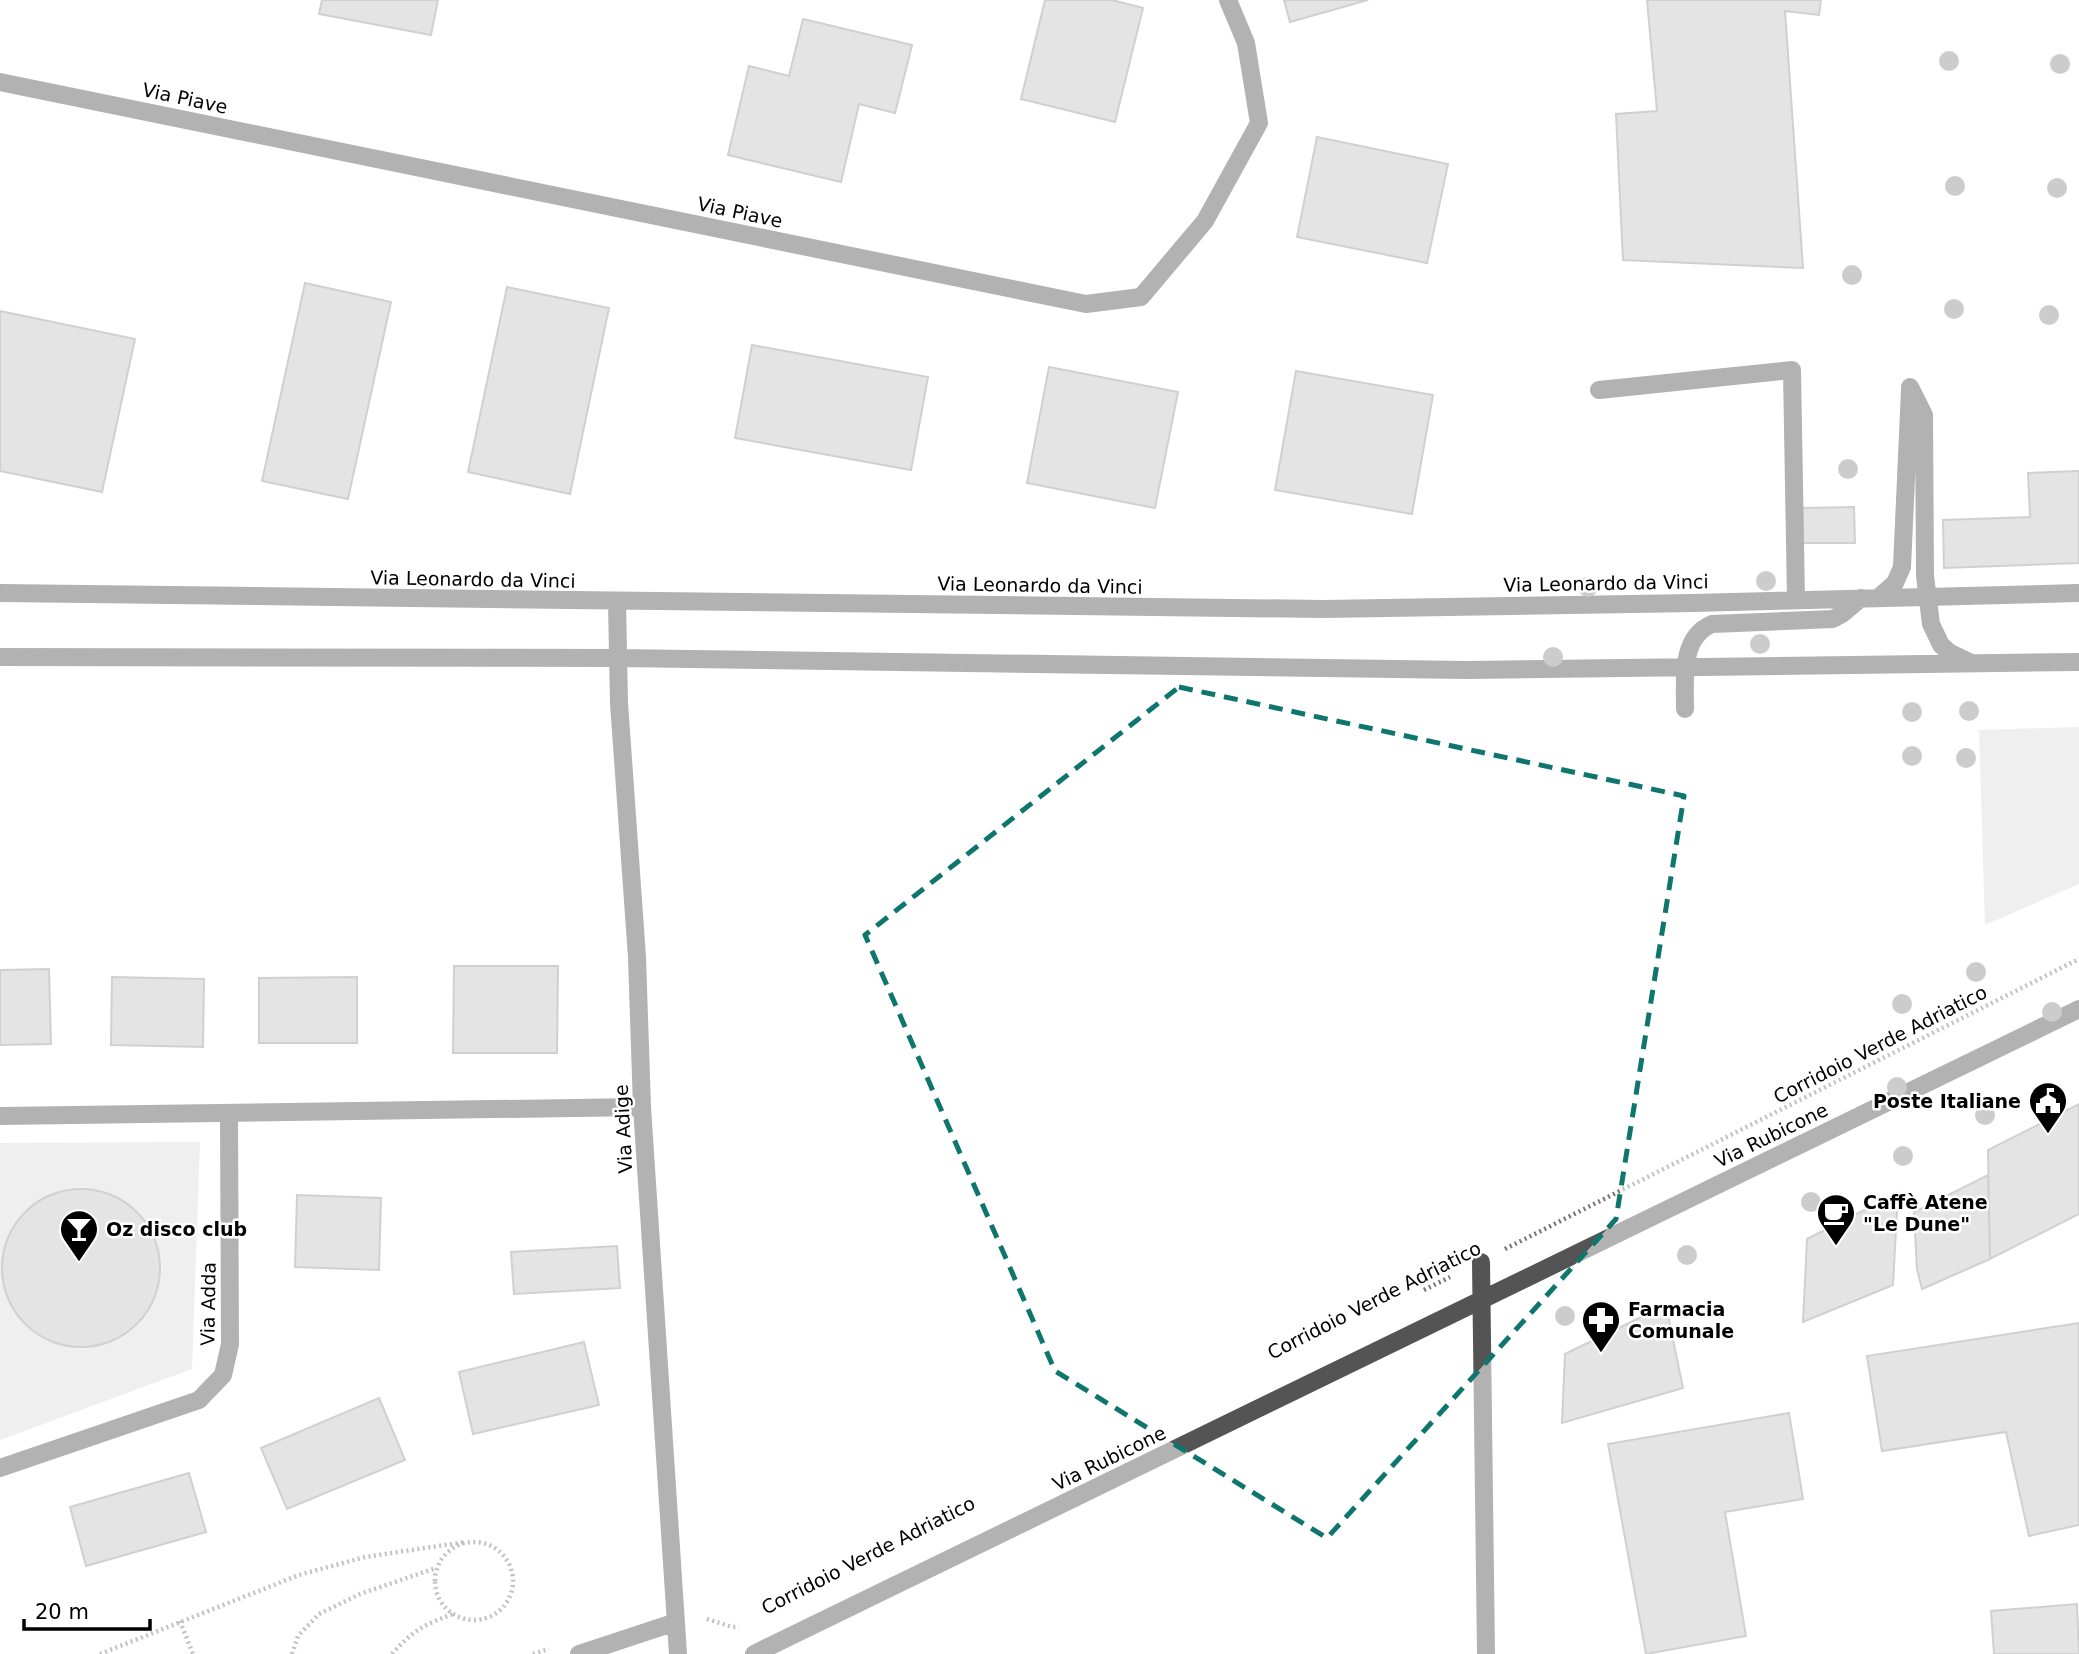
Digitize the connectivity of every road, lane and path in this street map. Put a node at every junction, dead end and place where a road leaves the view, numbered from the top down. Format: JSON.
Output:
{"nodes":[{"id":1,"x":1228,"y":0,"type":"edge"},
{"id":2,"x":0,"y":82,"type":"edge"},
{"id":3,"x":1599,"y":390,"type":"dead end"},
{"id":4,"x":0,"y":593,"type":"edge"},
{"id":5,"x":2079,"y":593,"type":"edge"},
{"id":6,"x":1926,"y":596,"type":"junction"},
{"id":7,"x":1870,"y":597,"type":"junction"},
{"id":8,"x":1796,"y":600,"type":"junction"},
{"id":9,"x":617,"y":602,"type":"junction"},
{"id":10,"x":0,"y":657,"type":"edge"},
{"id":11,"x":618,"y":658,"type":"junction"},
{"id":12,"x":2079,"y":662,"type":"edge"},
{"id":13,"x":1972,"y":663,"type":"junction"},
{"id":14,"x":1687,"y":667,"type":"junction"},
{"id":15,"x":1685,"y":709,"type":"dead end"},
{"id":16,"x":2079,"y":959,"type":"edge"},
{"id":17,"x":2079,"y":1009,"type":"edge"},
{"id":18,"x":642,"y":1107,"type":"junction"},
{"id":19,"x":229,"y":1114,"type":"junction"},
{"id":20,"x":0,"y":1116,"type":"edge"},
{"id":21,"x":1480,"y":1262,"type":"junction"},
{"id":22,"x":1418,"y":1293,"type":"dead end"},
{"id":23,"x":1481,"y":1299,"type":"junction"},
{"id":24,"x":0,"y":1468,"type":"edge"},
{"id":25,"x":465,"y":1542,"type":"junction"},
{"id":26,"x":437,"y":1568,"type":"junction"},
{"id":27,"x":453,"y":1614,"type":"junction"},
{"id":28,"x":675,"y":1615,"type":"junction"},
{"id":29,"x":180,"y":1621,"type":"junction"},
{"id":30,"x":741,"y":1626,"type":"dead end"},
{"id":31,"x":100,"y":1654,"type":"edge"},
{"id":32,"x":193,"y":1654,"type":"edge"},
{"id":33,"x":292,"y":1654,"type":"edge"},
{"id":34,"x":392,"y":1654,"type":"edge"},
{"id":35,"x":579,"y":1654,"type":"edge"},
{"id":36,"x":678,"y":1654,"type":"edge"},
{"id":37,"x":754,"y":1654,"type":"edge"},
{"id":38,"x":1486,"y":1654,"type":"edge"}],
"edges":[{"from":1,"to":2,"type":"street","name":"Via Piave"},
{"from":3,"to":8,"type":"street"},
{"from":4,"to":9,"type":"street","name":"Via Leonardo da Vinci"},
{"from":5,"to":6,"type":"street","name":"Via Leonardo da Vinci"},
{"from":6,"to":7,"type":"street","name":"Via Leonardo da Vinci"},
{"from":6,"to":7,"type":"street"},
{"from":6,"to":13,"type":"street"},
{"from":7,"to":8,"type":"street","name":"Via Leonardo da Vinci"},
{"from":7,"to":14,"type":"street"},
{"from":8,"to":9,"type":"street","name":"Via Leonardo da Vinci"},
{"from":9,"to":11,"type":"street","name":"Via Adige"},
{"from":10,"to":11,"type":"street"},
{"from":11,"to":14,"type":"street"},
{"from":11,"to":18,"type":"street","name":"Via Adige"},
{"from":12,"to":13,"type":"street"},
{"from":13,"to":14,"type":"street"},
{"from":14,"to":15,"type":"street"},
{"from":16,"to":21,"type":"path","name":"Corridoio Verde Adriatico"},
{"from":17,"to":23,"type":"street","name":"Via Rubicone"},
{"from":18,"to":19,"type":"street"},
{"from":18,"to":28,"type":"street","name":"Via Adige"},
{"from":19,"to":20,"type":"street"},
{"from":19,"to":24,"type":"street","name":"Via Adda"},
{"from":21,"to":22,"type":"path","name":"Corridoio Verde Adriatico"},
{"from":21,"to":23,"type":"street"},
{"from":23,"to":37,"type":"street","name":"Via Rubicone"},
{"from":23,"to":38,"type":"street"},
{"from":25,"to":26,"type":"path"},
{"from":25,"to":27,"type":"path"},
{"from":25,"to":29,"type":"path"},
{"from":26,"to":27,"type":"path"},
{"from":26,"to":33,"type":"path"},
{"from":27,"to":34,"type":"path"},
{"from":28,"to":30,"type":"path","name":"Corridoio Verde Adriatico"},
{"from":28,"to":35,"type":"street"},
{"from":28,"to":36,"type":"street","name":"Via Adige"},
{"from":29,"to":31,"type":"path"},
{"from":29,"to":32,"type":"path"}]}
